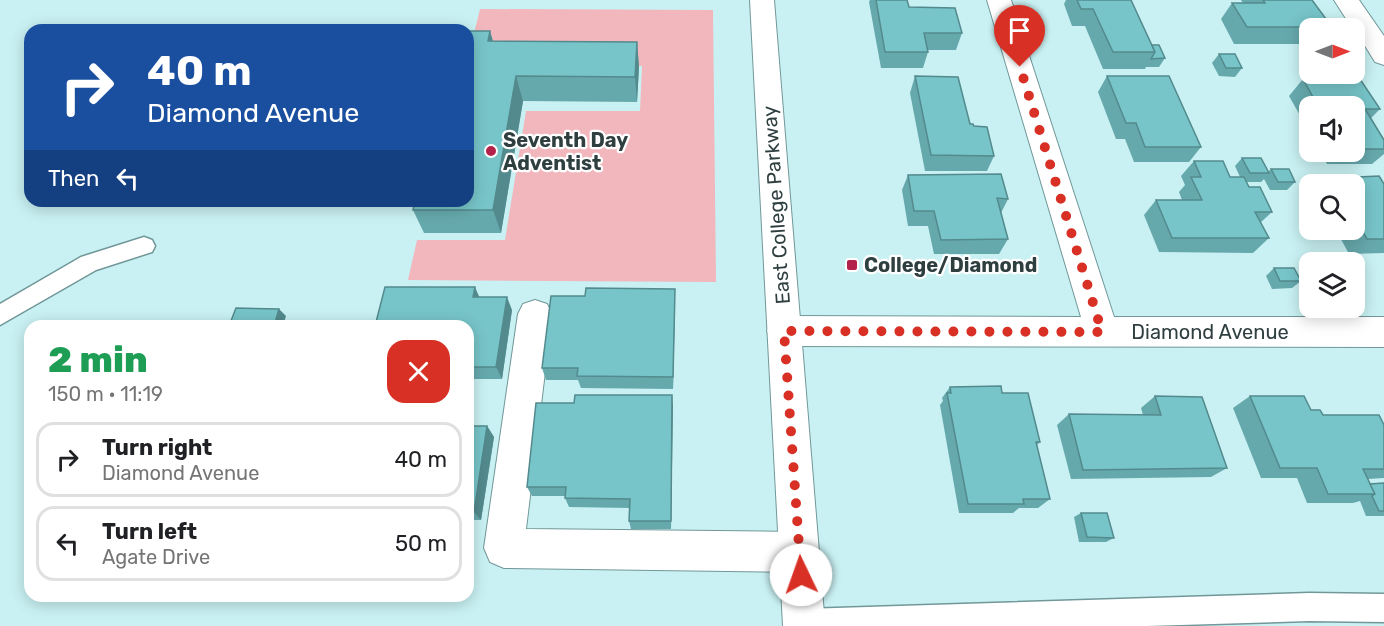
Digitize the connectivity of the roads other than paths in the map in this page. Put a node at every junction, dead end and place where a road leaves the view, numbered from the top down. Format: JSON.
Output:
{"nodes":[{"id":1,"x":762,"y":0,"type":"edge"},
{"id":2,"x":999,"y":0,"type":"edge"},
{"id":3,"x":1346,"y":0,"type":"edge"},
{"id":4,"x":1384,"y":56,"type":"edge"},
{"id":5,"x":144,"y":246,"type":"dead end"},
{"id":6,"x":535,"y":314,"type":"dead end"},
{"id":7,"x":0,"y":315,"type":"edge"},
{"id":8,"x":784,"y":331,"type":"junction"},
{"id":9,"x":1102,"y":332,"type":"junction"},
{"id":10,"x":1384,"y":332,"type":"edge"},
{"id":11,"x":799,"y":552,"type":"junction"},
{"id":12,"x":1384,"y":608,"type":"edge"},
{"id":13,"x":803,"y":625,"type":"edge"}],
"edges":[{"from":1,"to":8,"type":"street","name":"East College Parkway"},
{"from":2,"to":9,"type":"street"},
{"from":3,"to":4,"type":"street"},
{"from":5,"to":7,"type":"lane"},
{"from":6,"to":11,"type":"street"},
{"from":8,"to":9,"type":"street","name":"Diamond Avenue"},
{"from":8,"to":11,"type":"street","name":"East College Parkway"},
{"from":9,"to":10,"type":"street","name":"Diamond Avenue"},
{"from":11,"to":13,"type":"street","name":"East College Parkway"},
{"from":12,"to":13,"type":"lane"}]}
